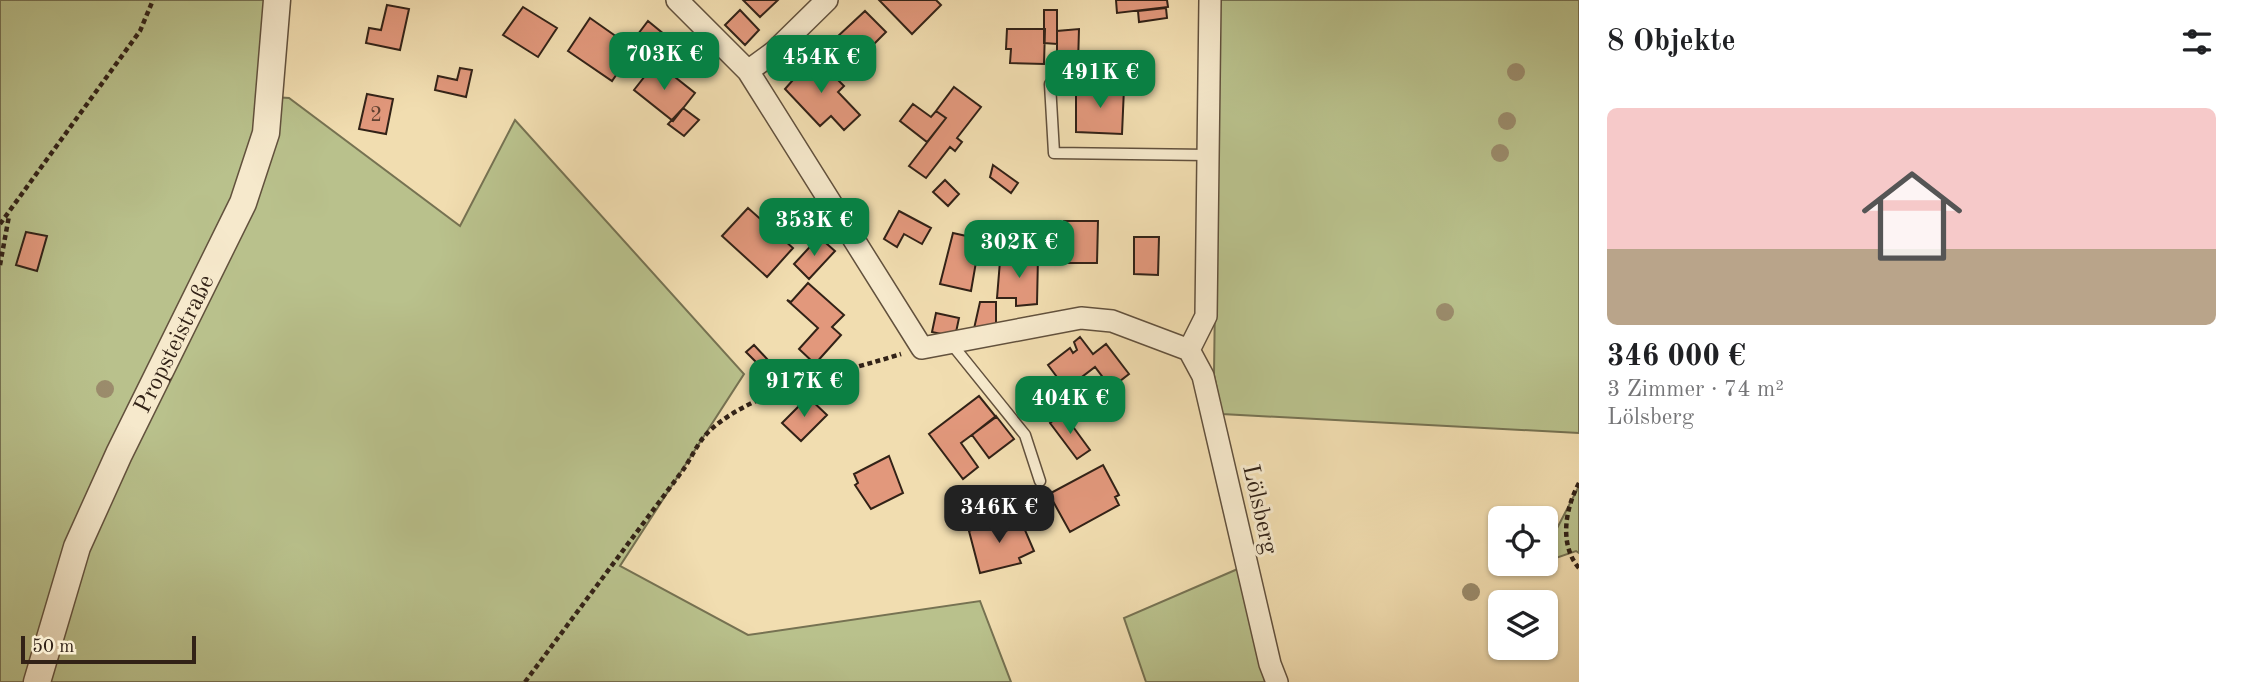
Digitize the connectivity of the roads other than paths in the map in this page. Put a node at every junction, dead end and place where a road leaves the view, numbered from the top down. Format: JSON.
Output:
{"nodes":[{"id":1,"x":276,"y":0,"type":"edge"},
{"id":2,"x":677,"y":0,"type":"edge"},
{"id":3,"x":827,"y":0,"type":"edge"},
{"id":4,"x":1210,"y":0,"type":"edge"},
{"id":5,"x":748,"y":71,"type":"junction"},
{"id":6,"x":1050,"y":84,"type":"dead end"},
{"id":7,"x":1208,"y":155,"type":"junction"},
{"id":8,"x":950,"y":342,"type":"junction"},
{"id":9,"x":1189,"y":350,"type":"junction"},
{"id":10,"x":1040,"y":481,"type":"dead end"},
{"id":11,"x":37,"y":682,"type":"edge"},
{"id":12,"x":1277,"y":682,"type":"edge"}],
"edges":[{"from":1,"to":11,"type":"street","name":"Propsteistraße"},
{"from":2,"to":5,"type":"street"},
{"from":3,"to":5,"type":"street"},
{"from":4,"to":7,"type":"street"},
{"from":5,"to":8,"type":"street"},
{"from":6,"to":7,"type":"lane"},
{"from":7,"to":9,"type":"street"},
{"from":8,"to":9,"type":"street"},
{"from":8,"to":10,"type":"lane"},
{"from":9,"to":12,"type":"street","name":"Lölsberg"}]}
